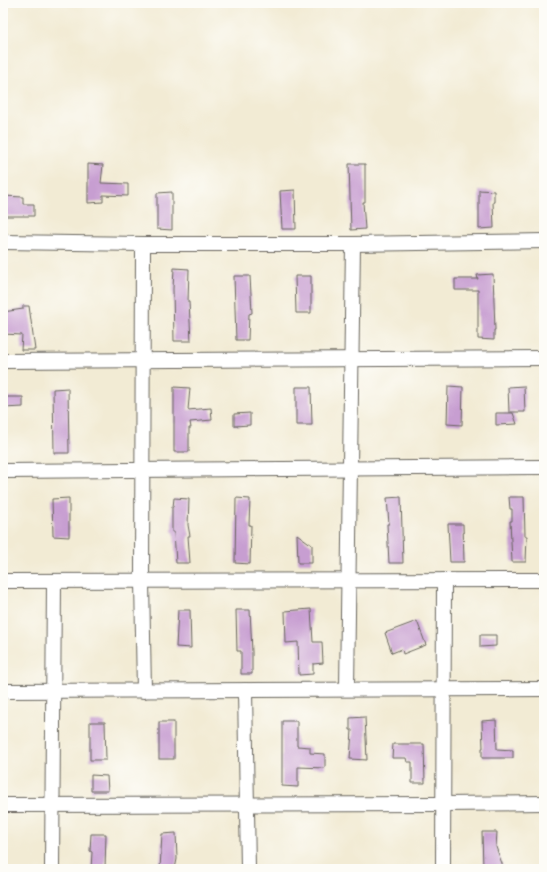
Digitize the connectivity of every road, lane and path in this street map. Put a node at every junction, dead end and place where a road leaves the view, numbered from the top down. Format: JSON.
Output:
{"nodes":[{"id":1,"x":544,"y":241,"type":"edge"},
{"id":2,"x":3,"y":242,"type":"edge"},
{"id":3,"x":143,"y":244,"type":"junction"},
{"id":4,"x":353,"y":244,"type":"junction"},
{"id":5,"x":544,"y":358,"type":"edge"},
{"id":6,"x":351,"y":359,"type":"junction"},
{"id":7,"x":143,"y":360,"type":"junction"},
{"id":8,"x":3,"y":361,"type":"edge"},
{"id":9,"x":544,"y":467,"type":"edge"},
{"id":10,"x":350,"y":468,"type":"junction"},
{"id":11,"x":142,"y":470,"type":"junction"},
{"id":12,"x":3,"y":471,"type":"edge"},
{"id":13,"x":348,"y":580,"type":"junction"},
{"id":14,"x":444,"y":580,"type":"junction"},
{"id":15,"x":544,"y":580,"type":"edge"},
{"id":16,"x":3,"y":581,"type":"edge"},
{"id":17,"x":54,"y":581,"type":"junction"},
{"id":18,"x":142,"y":581,"type":"junction"},
{"id":19,"x":347,"y":689,"type":"junction"},
{"id":20,"x":444,"y":689,"type":"junction"},
{"id":21,"x":544,"y":689,"type":"edge"},
{"id":22,"x":53,"y":690,"type":"junction"},
{"id":23,"x":245,"y":690,"type":"junction"},
{"id":24,"x":3,"y":691,"type":"edge"},
{"id":25,"x":144,"y":691,"type":"junction"},
{"id":26,"x":544,"y":803,"type":"edge"},
{"id":27,"x":247,"y":804,"type":"junction"},
{"id":28,"x":443,"y":804,"type":"junction"},
{"id":29,"x":3,"y":805,"type":"edge"},
{"id":30,"x":52,"y":805,"type":"junction"},
{"id":31,"x":52,"y":869,"type":"edge"},
{"id":32,"x":248,"y":869,"type":"edge"},
{"id":33,"x":443,"y":869,"type":"edge"}],
"edges":[{"from":1,"to":4,"type":"street"},
{"from":2,"to":3,"type":"street"},
{"from":3,"to":4,"type":"street"},
{"from":3,"to":7,"type":"street"},
{"from":4,"to":6,"type":"street"},
{"from":5,"to":6,"type":"street"},
{"from":6,"to":7,"type":"street"},
{"from":6,"to":10,"type":"street"},
{"from":7,"to":8,"type":"street"},
{"from":7,"to":11,"type":"street"},
{"from":9,"to":10,"type":"street"},
{"from":10,"to":11,"type":"street"},
{"from":10,"to":13,"type":"street"},
{"from":11,"to":12,"type":"street"},
{"from":11,"to":18,"type":"street"},
{"from":13,"to":14,"type":"street"},
{"from":13,"to":18,"type":"street"},
{"from":13,"to":19,"type":"street"},
{"from":14,"to":15,"type":"street"},
{"from":14,"to":20,"type":"street"},
{"from":16,"to":17,"type":"street"},
{"from":17,"to":18,"type":"street"},
{"from":17,"to":22,"type":"street"},
{"from":18,"to":25,"type":"street"},
{"from":19,"to":20,"type":"street"},
{"from":19,"to":23,"type":"street"},
{"from":20,"to":21,"type":"street"},
{"from":20,"to":28,"type":"street"},
{"from":22,"to":24,"type":"street"},
{"from":22,"to":25,"type":"street"},
{"from":22,"to":30,"type":"street"},
{"from":23,"to":25,"type":"street"},
{"from":23,"to":27,"type":"street"},
{"from":26,"to":28,"type":"street"},
{"from":27,"to":28,"type":"street"},
{"from":27,"to":30,"type":"street"},
{"from":27,"to":32,"type":"street"},
{"from":28,"to":33,"type":"street"},
{"from":29,"to":30,"type":"street"},
{"from":30,"to":31,"type":"street"}]}
